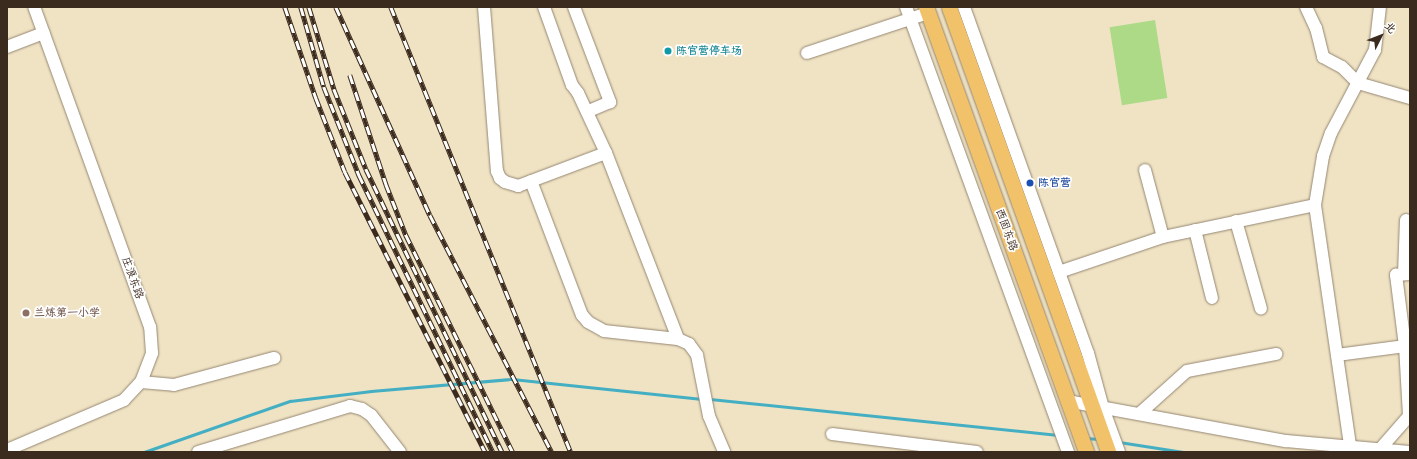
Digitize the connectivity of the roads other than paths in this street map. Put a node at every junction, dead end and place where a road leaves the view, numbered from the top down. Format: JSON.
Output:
{"nodes":[{"id":1,"x":34,"y":7,"type":"edge"},
{"id":2,"x":484,"y":7,"type":"edge"},
{"id":3,"x":544,"y":7,"type":"edge"},
{"id":4,"x":574,"y":7,"type":"edge"},
{"id":5,"x":906,"y":7,"type":"edge"},
{"id":6,"x":950,"y":7,"type":"edge"},
{"id":7,"x":964,"y":7,"type":"edge"},
{"id":8,"x":1306,"y":7,"type":"edge"},
{"id":9,"x":1380,"y":7,"type":"edge"},
{"id":10,"x":927,"y":10,"type":"edge"},
{"id":11,"x":910,"y":20,"type":"junction"},
{"id":12,"x":43,"y":34,"type":"junction"},
{"id":13,"x":7,"y":47,"type":"edge"},
{"id":14,"x":807,"y":53,"type":"dead end"},
{"id":15,"x":1358,"y":83,"type":"junction"},
{"id":16,"x":1410,"y":98,"type":"edge"},
{"id":17,"x":587,"y":112,"type":"junction"},
{"id":18,"x":606,"y":153,"type":"junction"},
{"id":19,"x":1145,"y":170,"type":"dead end"},
{"id":20,"x":531,"y":181,"type":"junction"},
{"id":21,"x":1315,"y":205,"type":"junction"},
{"id":22,"x":1406,"y":220,"type":"dead end"},
{"id":23,"x":1236,"y":222,"type":"junction"},
{"id":24,"x":1195,"y":230,"type":"junction"},
{"id":25,"x":1163,"y":237,"type":"junction"},
{"id":26,"x":1059,"y":272,"type":"junction"},
{"id":27,"x":1407,"y":274,"type":"edge"},
{"id":28,"x":1212,"y":298,"type":"dead end"},
{"id":29,"x":1261,"y":309,"type":"dead end"},
{"id":30,"x":678,"y":339,"type":"junction"},
{"id":31,"x":1405,"y":346,"type":"junction"},
{"id":32,"x":1276,"y":354,"type":"dead end"},
{"id":33,"x":1337,"y":355,"type":"junction"},
{"id":34,"x":274,"y":358,"type":"dead end"},
{"id":35,"x":141,"y":382,"type":"junction"},
{"id":36,"x":1067,"y":402,"type":"junction"},
{"id":37,"x":1099,"y":412,"type":"junction"},
{"id":38,"x":1139,"y":414,"type":"junction"},
{"id":39,"x":832,"y":434,"type":"dead end"},
{"id":40,"x":1350,"y":445,"type":"junction"},
{"id":41,"x":1381,"y":448,"type":"junction"},
{"id":42,"x":7,"y":450,"type":"edge"},
{"id":43,"x":198,"y":452,"type":"edge"},
{"id":44,"x":400,"y":452,"type":"edge"},
{"id":45,"x":724,"y":452,"type":"edge"},
{"id":46,"x":977,"y":452,"type":"edge"},
{"id":47,"x":1068,"y":452,"type":"edge"},
{"id":48,"x":1086,"y":452,"type":"edge"},
{"id":49,"x":1108,"y":452,"type":"edge"},
{"id":50,"x":1118,"y":452,"type":"edge"},
{"id":51,"x":1410,"y":452,"type":"edge"}],
"edges":[{"from":1,"to":12,"type":"street","name":"庄浪东路"},
{"from":2,"to":20,"type":"street"},
{"from":3,"to":17,"type":"street"},
{"from":4,"to":17,"type":"street"},
{"from":5,"to":11,"type":"street"},
{"from":6,"to":37,"type":"main road","name":"西固东路"},
{"from":7,"to":26,"type":"street"},
{"from":8,"to":15,"type":"street"},
{"from":9,"to":15,"type":"street"},
{"from":10,"to":11,"type":"street"},
{"from":10,"to":36,"type":"main road","name":"西固东路"},
{"from":11,"to":14,"type":"street"},
{"from":11,"to":47,"type":"street"},
{"from":12,"to":13,"type":"street"},
{"from":12,"to":35,"type":"street","name":"庄浪东路"},
{"from":15,"to":16,"type":"street"},
{"from":15,"to":21,"type":"street"},
{"from":17,"to":18,"type":"street"},
{"from":18,"to":20,"type":"street"},
{"from":18,"to":30,"type":"street"},
{"from":19,"to":25,"type":"street"},
{"from":20,"to":30,"type":"street"},
{"from":21,"to":23,"type":"street"},
{"from":21,"to":33,"type":"street"},
{"from":22,"to":27,"type":"street"},
{"from":23,"to":24,"type":"street"},
{"from":23,"to":29,"type":"street"},
{"from":24,"to":25,"type":"street"},
{"from":24,"to":28,"type":"street"},
{"from":25,"to":26,"type":"street"},
{"from":26,"to":37,"type":"street"},
{"from":27,"to":31,"type":"street"},
{"from":30,"to":45,"type":"street"},
{"from":31,"to":33,"type":"street"},
{"from":31,"to":41,"type":"street"},
{"from":32,"to":38,"type":"street"},
{"from":33,"to":40,"type":"street"},
{"from":34,"to":35,"type":"street"},
{"from":35,"to":42,"type":"street","name":"庄浪东路"},
{"from":36,"to":37,"type":"street"},
{"from":36,"to":48,"type":"main road","name":"西固东路"},
{"from":37,"to":38,"type":"street"},
{"from":37,"to":49,"type":"main road","name":"西固东路"},
{"from":37,"to":50,"type":"street"},
{"from":38,"to":40,"type":"street"},
{"from":39,"to":46,"type":"street"},
{"from":40,"to":41,"type":"street"},
{"from":41,"to":51,"type":"street"},
{"from":43,"to":44,"type":"street"}]}
